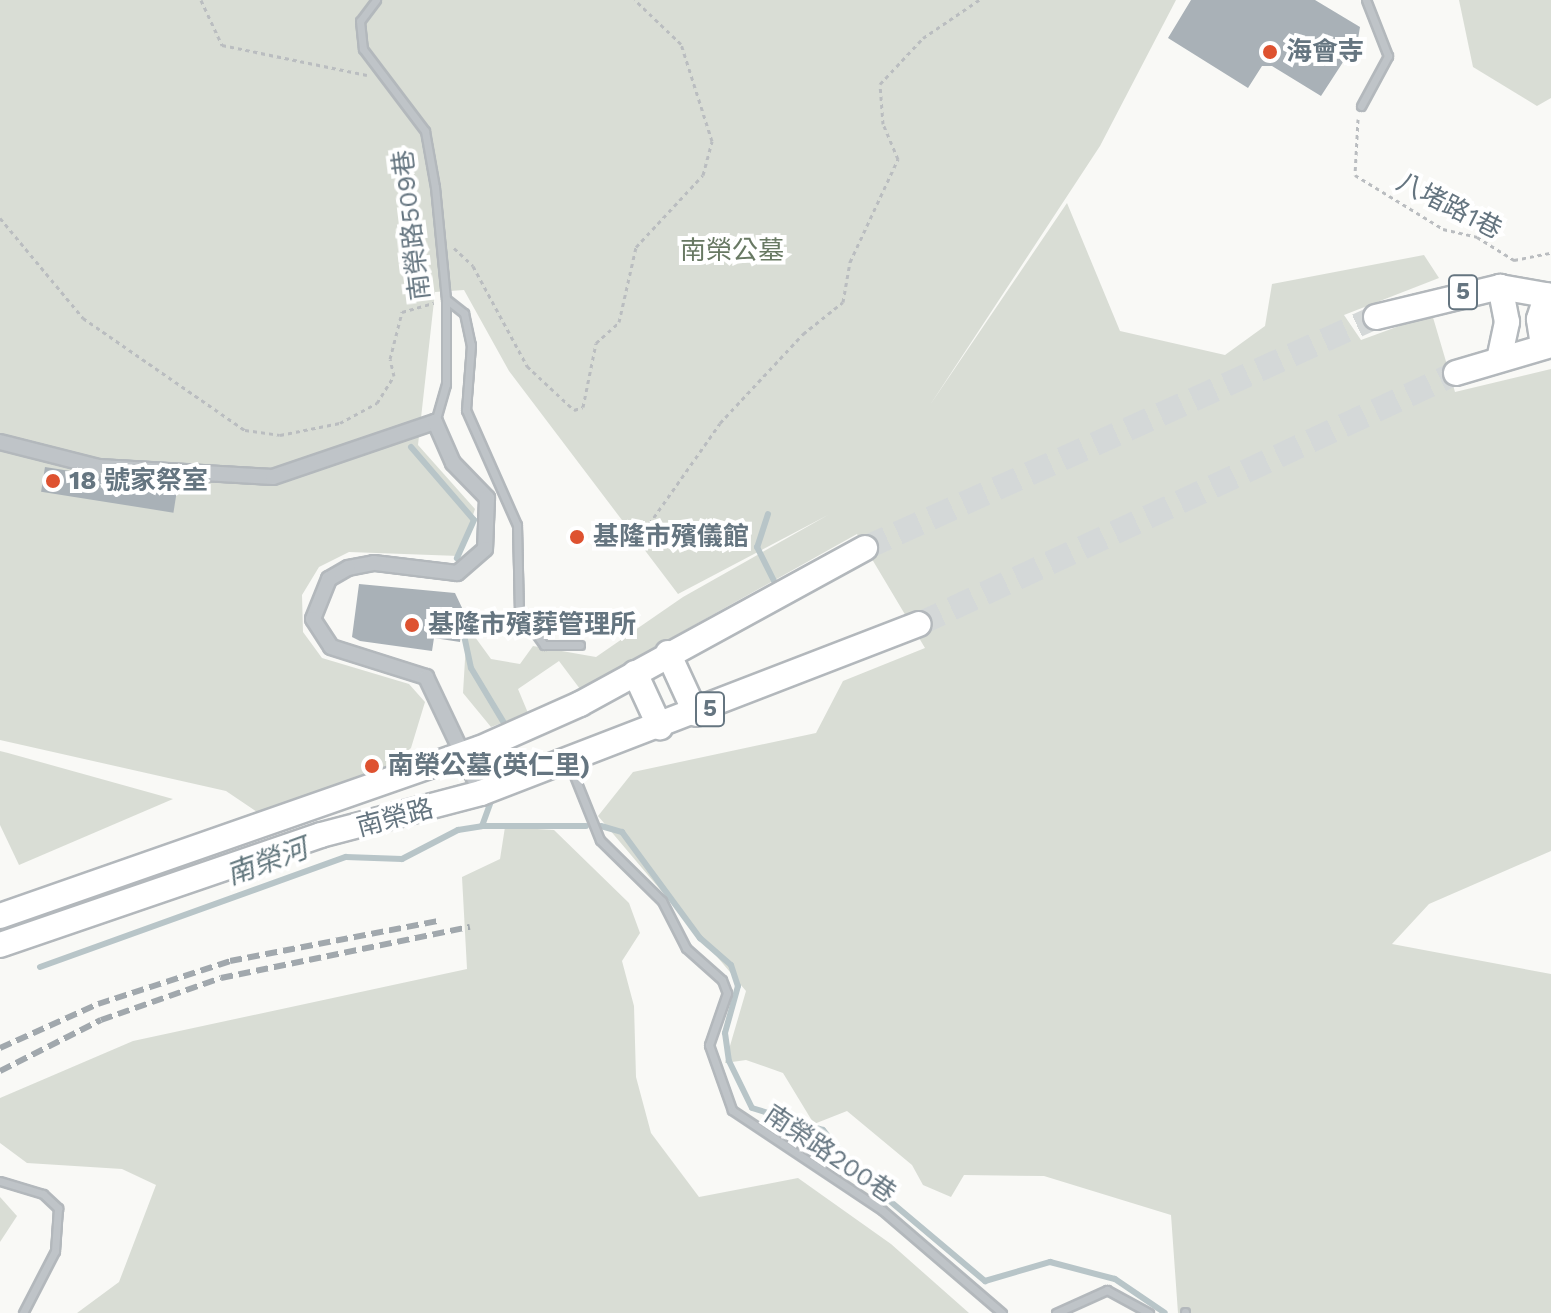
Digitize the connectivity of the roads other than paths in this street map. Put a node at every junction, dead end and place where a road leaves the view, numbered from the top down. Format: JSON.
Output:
{"nodes":[{"id":1,"x":376,"y":0,"type":"edge"},
{"id":2,"x":1366,"y":0,"type":"edge"},
{"id":3,"x":1361,"y":106,"type":"road end"},
{"id":4,"x":1500,"y":287,"type":"junction"},
{"id":5,"x":1549,"y":296,"type":"edge"},
{"id":6,"x":446,"y":299,"type":"junction"},
{"id":7,"x":1376,"y":317,"type":"tunnel mouth"},
{"id":8,"x":1547,"y":345,"type":"edge"},
{"id":9,"x":1500,"y":355,"type":"junction"},
{"id":10,"x":1456,"y":373,"type":"tunnel mouth"},
{"id":11,"x":435,"y":422,"type":"junction"},
{"id":12,"x":0,"y":442,"type":"edge"},
{"id":13,"x":865,"y":548,"type":"tunnel mouth"},
{"id":14,"x":919,"y":624,"type":"tunnel mouth"},
{"id":15,"x":580,"y":645,"type":"dead end"},
{"id":16,"x":668,"y":653,"type":"junction"},
{"id":17,"x":635,"y":673,"type":"junction"},
{"id":18,"x":696,"y":714,"type":"junction"},
{"id":19,"x":660,"y":727,"type":"junction"},
{"id":20,"x":467,"y":753,"type":"junction"},
{"id":21,"x":566,"y":757,"type":"junction"},
{"id":22,"x":481,"y":793,"type":"junction"},
{"id":23,"x":0,"y":916,"type":"edge"},
{"id":24,"x":0,"y":945,"type":"edge"},
{"id":25,"x":0,"y":1181,"type":"edge"},
{"id":26,"x":23,"y":1313,"type":"edge"},
{"id":27,"x":1002,"y":1313,"type":"edge"},
{"id":28,"x":1056,"y":1313,"type":"edge"},
{"id":29,"x":1149,"y":1313,"type":"edge"}],
"edges":[{"from":1,"to":6,"type":"lane","name":"南榮路509巷"},
{"from":2,"to":3,"type":"lane"},
{"from":4,"to":5,"type":"main road","number":"5"},
{"from":4,"to":7,"type":"main road","number":"5"},
{"from":4,"to":9,"type":"main road","number":"5"},
{"from":5,"to":8,"type":"main road"},
{"from":6,"to":11,"type":"lane","name":"南榮路509巷"},
{"from":6,"to":15,"type":"lane"},
{"from":8,"to":9,"type":"main road"},
{"from":9,"to":10,"type":"main road"},
{"from":11,"to":12,"type":"street"},
{"from":11,"to":20,"type":"street"},
{"from":13,"to":16,"type":"main road","name":"南榮路"},
{"from":14,"to":18,"type":"main road","name":"南榮路","number":"5"},
{"from":16,"to":17,"type":"main road","name":"南榮路"},
{"from":16,"to":18,"type":"main road","number":"5"},
{"from":17,"to":19,"type":"main road"},
{"from":17,"to":20,"type":"main road","name":"南榮路"},
{"from":18,"to":19,"type":"main road","name":"南榮路","number":"5"},
{"from":19,"to":21,"type":"main road","name":"南榮路","number":"5"},
{"from":20,"to":22,"type":"street"},
{"from":20,"to":23,"type":"main road","name":"南榮路"},
{"from":21,"to":22,"type":"main road","name":"南榮路","number":"5"},
{"from":21,"to":27,"type":"lane","name":"南榮路200巷"},
{"from":22,"to":24,"type":"main road","name":"南榮路","number":"5"},
{"from":25,"to":26,"type":"lane"},
{"from":28,"to":29,"type":"lane"}]}
